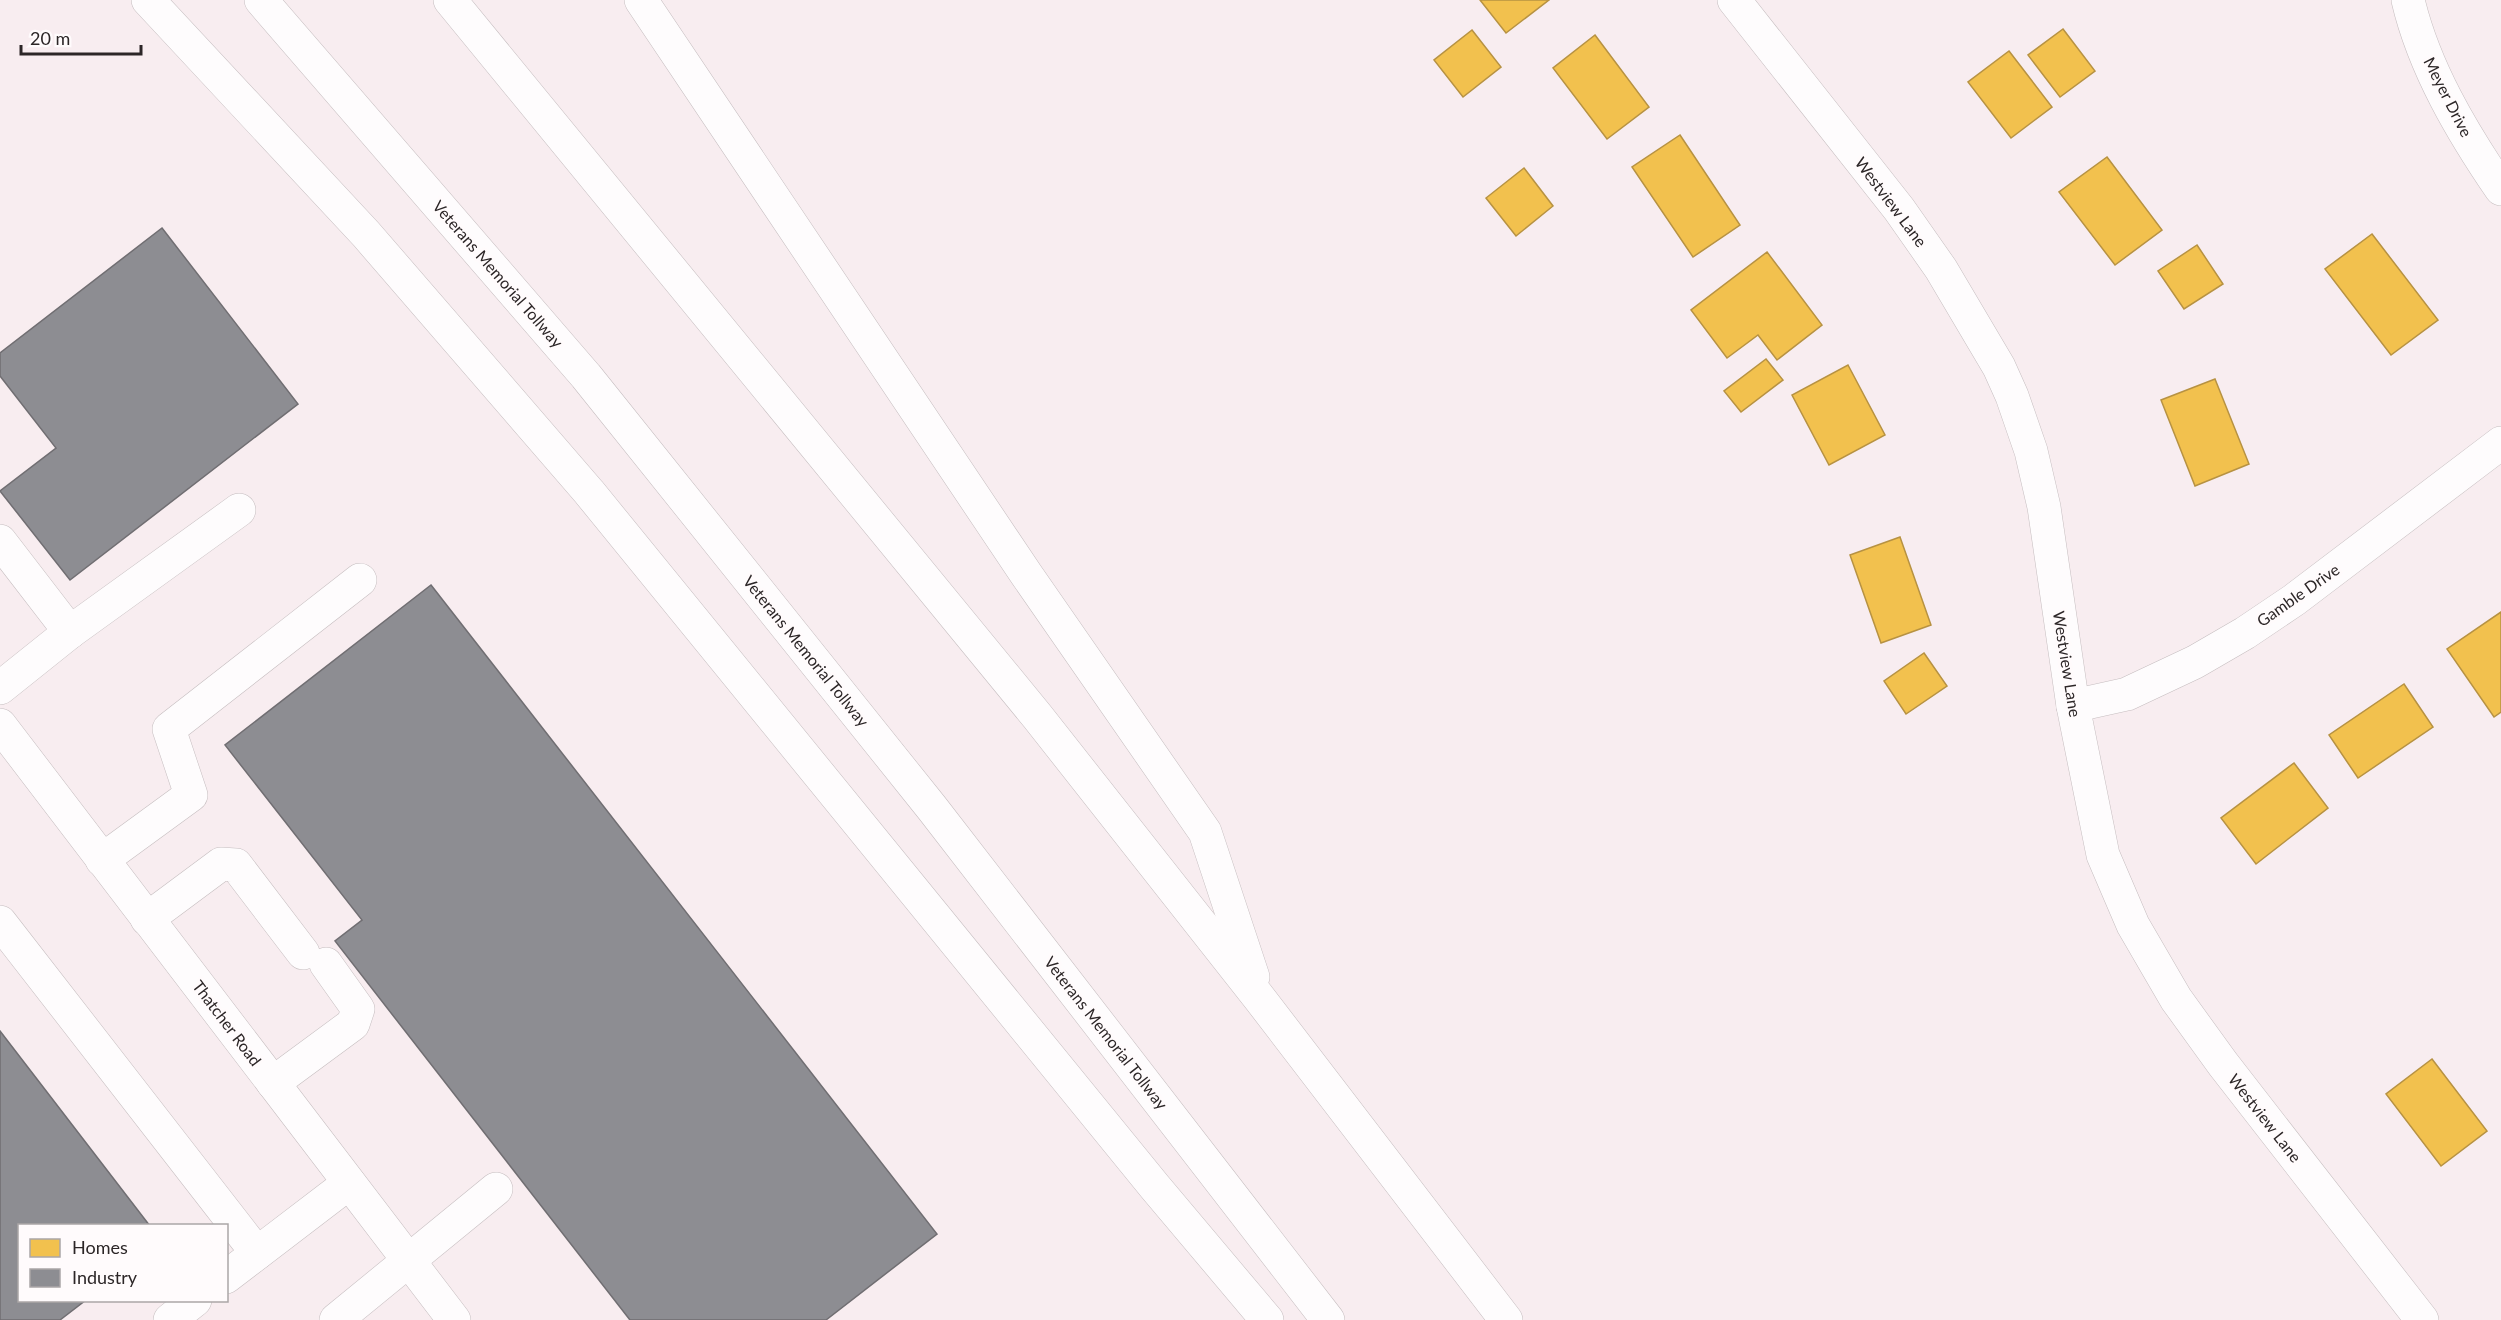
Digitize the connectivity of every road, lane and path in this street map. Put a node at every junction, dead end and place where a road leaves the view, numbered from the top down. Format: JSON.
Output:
{"nodes":[{"id":1,"x":148,"y":0,"type":"edge"},
{"id":2,"x":261,"y":0,"type":"edge"},
{"id":3,"x":450,"y":0,"type":"edge"},
{"id":4,"x":641,"y":0,"type":"edge"},
{"id":5,"x":1734,"y":0,"type":"edge"},
{"id":6,"x":2408,"y":0,"type":"edge"},
{"id":7,"x":2501,"y":189,"type":"edge"},
{"id":8,"x":2501,"y":443,"type":"edge"},
{"id":9,"x":239,"y":510,"type":"dead end"},
{"id":10,"x":0,"y":541,"type":"edge"},
{"id":11,"x":360,"y":580,"type":"dead end"},
{"id":12,"x":70,"y":632,"type":"junction"},
{"id":13,"x":0,"y":688,"type":"edge"},
{"id":14,"x":2073,"y":706,"type":"junction"},
{"id":15,"x":0,"y":725,"type":"edge"},
{"id":16,"x":102,"y":860,"type":"junction"},
{"id":17,"x":147,"y":919,"type":"junction"},
{"id":18,"x":0,"y":922,"type":"edge"},
{"id":19,"x":1260,"y":999,"type":"junction"},
{"id":20,"x":273,"y":1083,"type":"junction"},
{"id":21,"x":349,"y":1183,"type":"junction"},
{"id":22,"x":496,"y":1189,"type":"dead end"},
{"id":23,"x":257,"y":1253,"type":"junction"},
{"id":24,"x":409,"y":1261,"type":"junction"},
{"id":25,"x":228,"y":1275,"type":"edge"},
{"id":26,"x":192,"y":1302,"type":"edge"},
{"id":27,"x":170,"y":1320,"type":"edge"},
{"id":28,"x":311,"y":1320,"type":"edge"},
{"id":29,"x":334,"y":1320,"type":"edge"},
{"id":30,"x":454,"y":1320,"type":"edge"},
{"id":31,"x":1267,"y":1320,"type":"edge"},
{"id":32,"x":1328,"y":1320,"type":"edge"},
{"id":33,"x":1506,"y":1320,"type":"edge"},
{"id":34,"x":2422,"y":1320,"type":"edge"}],
"edges":[{"from":1,"to":31,"type":"main road"},
{"from":2,"to":32,"type":"main road","name":"Veterans Memorial Tollway"},
{"from":3,"to":19,"type":"main road"},
{"from":4,"to":19,"type":"main road"},
{"from":5,"to":14,"type":"main road","name":"Westview Lane"},
{"from":6,"to":7,"type":"main road","name":"Meyer Drive"},
{"from":8,"to":14,"type":"main road","name":"Gamble Drive"},
{"from":9,"to":12,"type":"main road"},
{"from":10,"to":12,"type":"main road"},
{"from":11,"to":16,"type":"main road"},
{"from":12,"to":13,"type":"main road"},
{"from":14,"to":34,"type":"main road","name":"Westview Lane"},
{"from":15,"to":16,"type":"main road","name":"Thatcher Road"},
{"from":16,"to":17,"type":"main road","name":"Thatcher Road"},
{"from":17,"to":20,"type":"main road","name":"Thatcher Road"},
{"from":17,"to":20,"type":"main road"},
{"from":18,"to":23,"type":"main road"},
{"from":19,"to":33,"type":"main road"},
{"from":20,"to":21,"type":"main road","name":"Thatcher Road"},
{"from":21,"to":23,"type":"main road"},
{"from":21,"to":24,"type":"main road","name":"Thatcher Road"},
{"from":22,"to":24,"type":"main road"},
{"from":23,"to":25,"type":"main road"},
{"from":24,"to":29,"type":"main road"},
{"from":24,"to":30,"type":"main road","name":"Thatcher Road"},
{"from":26,"to":27,"type":"main road"},
{"from":28,"to":29,"type":"main road"}]}
